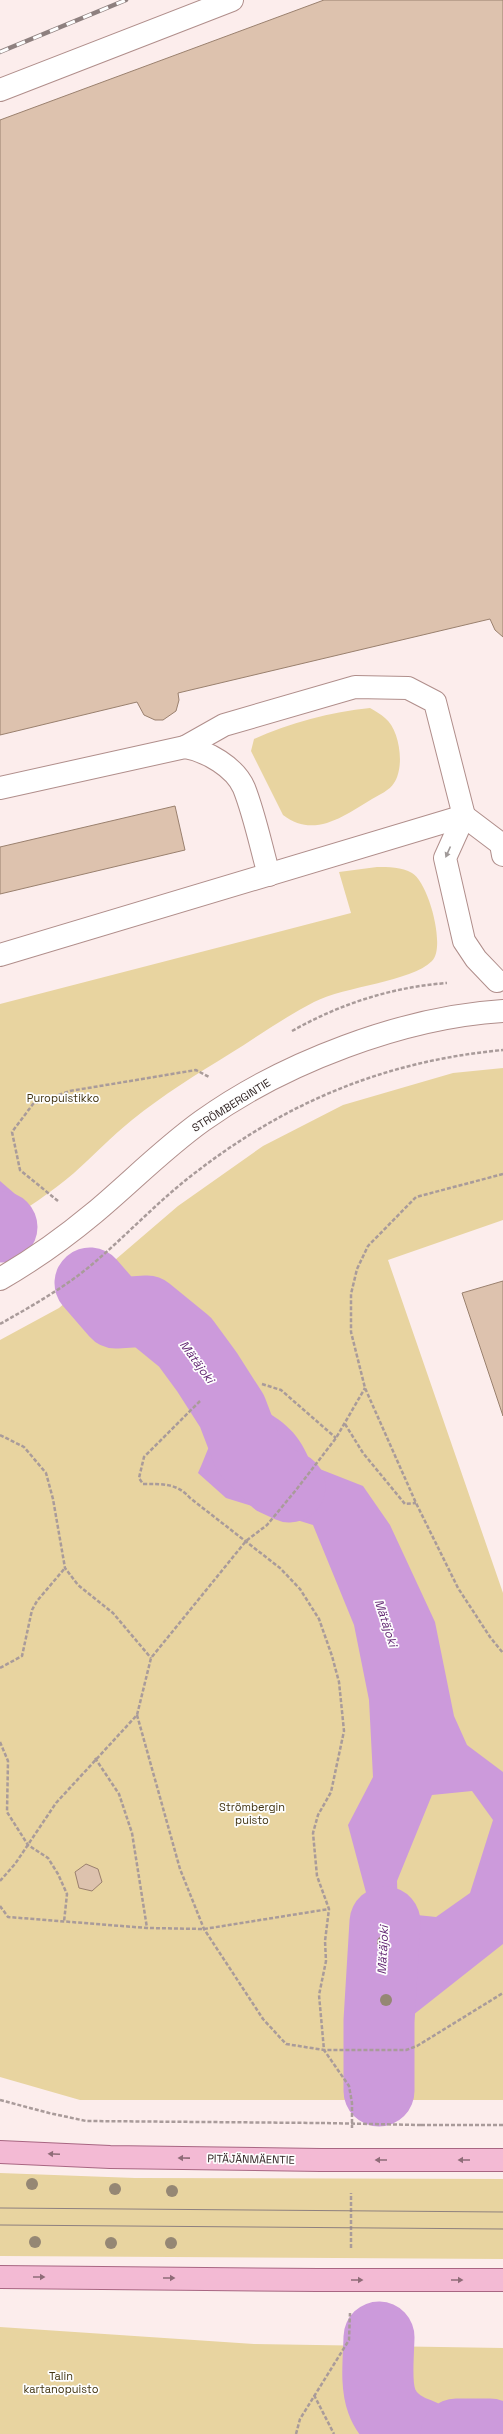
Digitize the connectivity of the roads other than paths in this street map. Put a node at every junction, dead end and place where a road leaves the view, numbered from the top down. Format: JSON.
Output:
{"nodes":[{"id":1,"x":232,"y":0,"type":"edge"},
{"id":2,"x":0,"y":90,"type":"edge"},
{"id":3,"x":185,"y":747,"type":"junction"},
{"id":4,"x":0,"y":788,"type":"edge"},
{"id":5,"x":464,"y":816,"type":"junction"},
{"id":6,"x":503,"y":855,"type":"edge"},
{"id":7,"x":269,"y":875,"type":"junction"},
{"id":8,"x":0,"y":955,"type":"edge"},
{"id":9,"x":500,"y":975,"type":"edge"},
{"id":10,"x":501,"y":1011,"type":"edge"},
{"id":11,"x":0,"y":1279,"type":"edge"},
{"id":12,"x":0,"y":2152,"type":"edge"},
{"id":13,"x":503,"y":2160,"type":"edge"},
{"id":14,"x":0,"y":2277,"type":"edge"},
{"id":15,"x":503,"y":2280,"type":"edge"}],
"edges":[{"from":1,"to":2,"type":"street"},
{"from":3,"to":4,"type":"street"},
{"from":3,"to":5,"type":"street"},
{"from":3,"to":7,"type":"street"},
{"from":5,"to":6,"type":"street"},
{"from":5,"to":7,"type":"street"},
{"from":5,"to":9,"type":"street","one_way":true},
{"from":7,"to":8,"type":"street"},
{"from":9,"to":10,"type":"street"},
{"from":10,"to":11,"type":"street","name":"STRÖMBERGINTIE"},
{"from":13,"to":12,"type":"main road","name":"PITÄJÄNMÄENTIE","one_way":true,"bridge":true},
{"from":14,"to":15,"type":"main road","one_way":true,"bridge":true}]}
